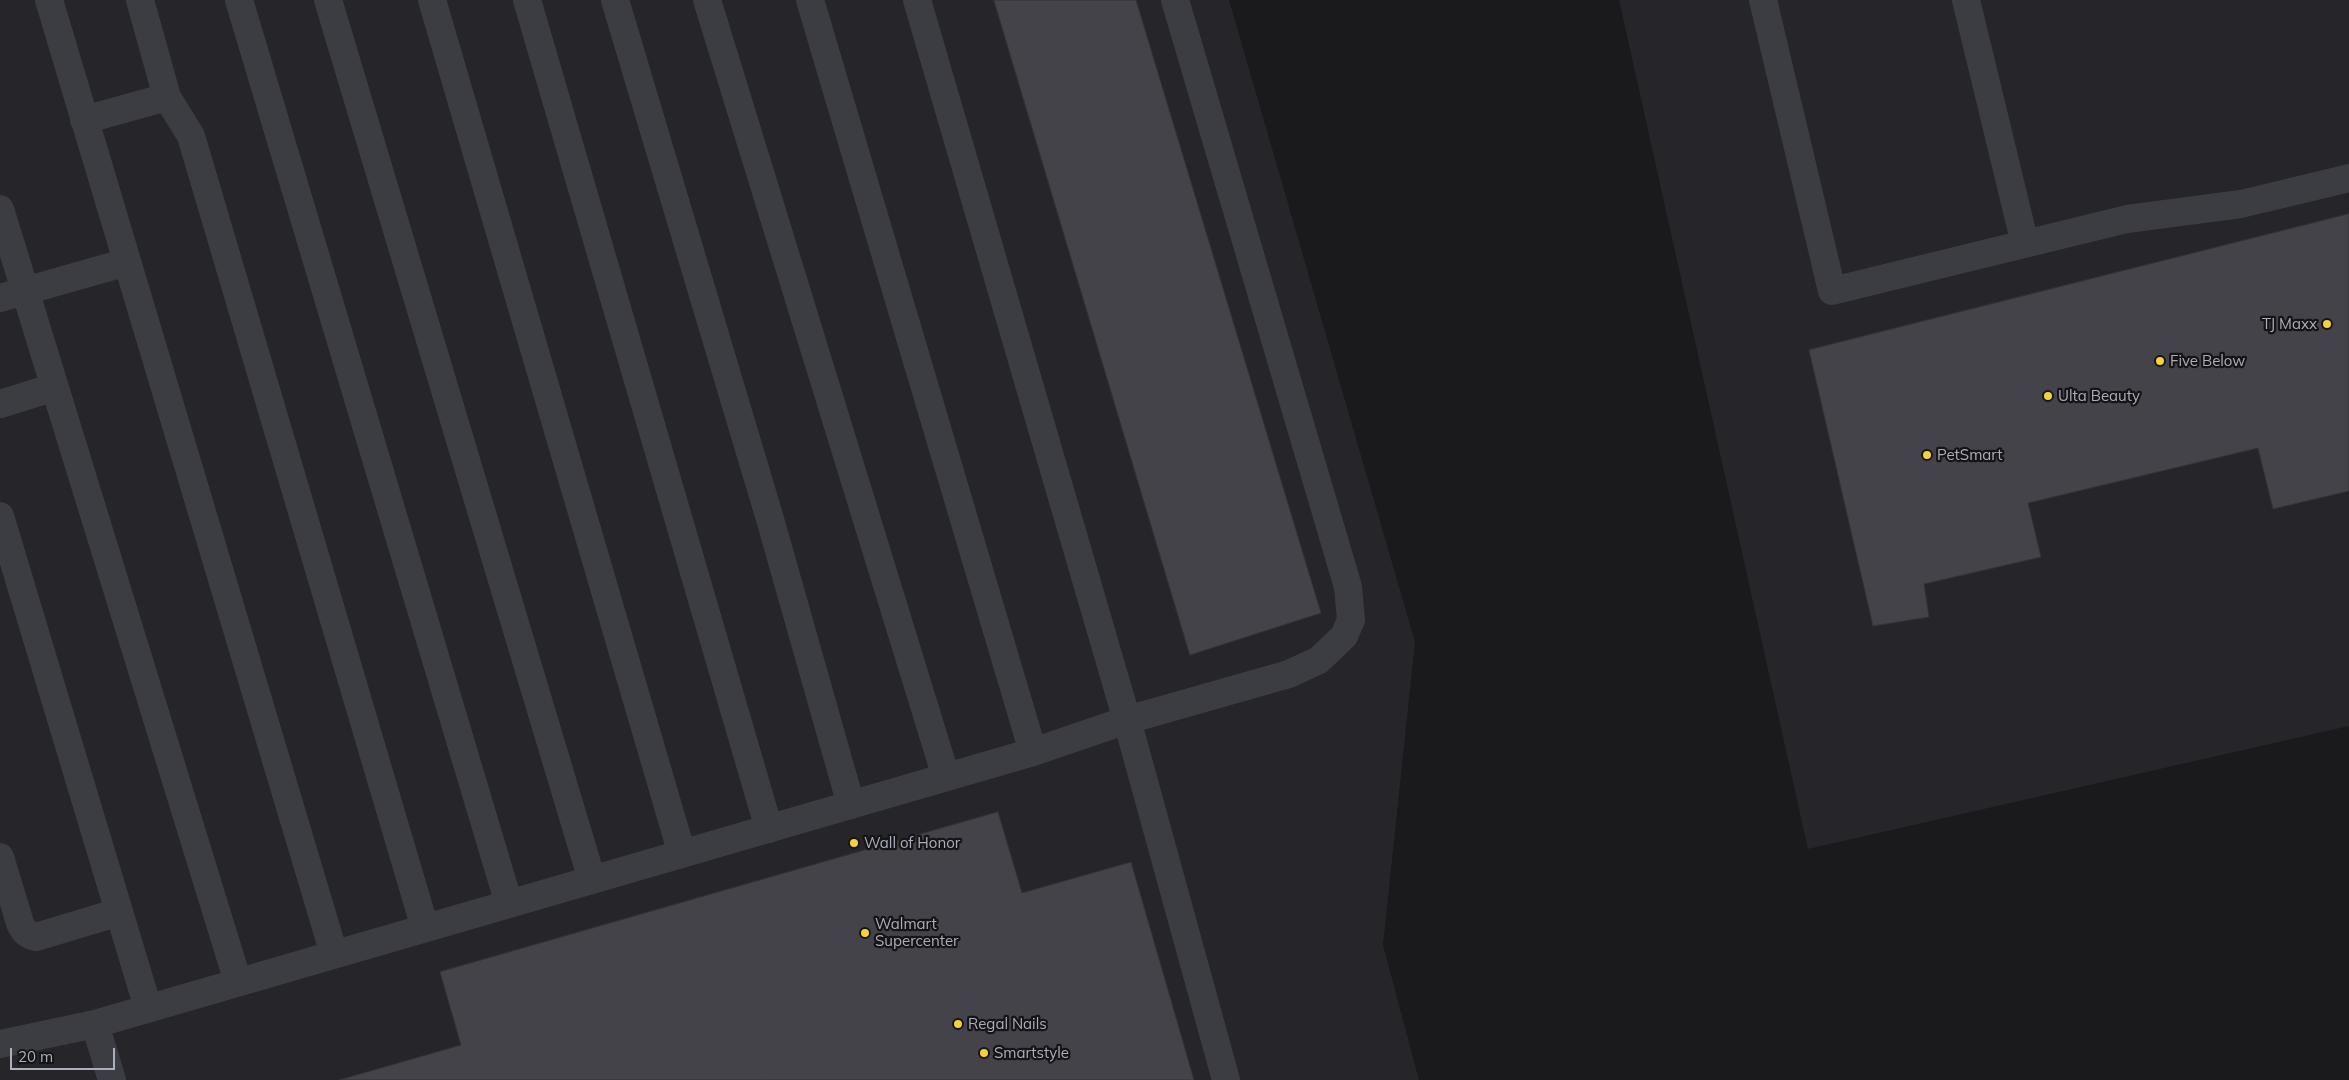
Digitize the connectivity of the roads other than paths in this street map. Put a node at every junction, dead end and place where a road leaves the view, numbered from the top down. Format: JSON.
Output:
{"nodes":[{"id":1,"x":49,"y":0,"type":"edge"},
{"id":2,"x":140,"y":0,"type":"edge"},
{"id":3,"x":239,"y":0,"type":"edge"},
{"id":4,"x":328,"y":0,"type":"edge"},
{"id":5,"x":432,"y":0,"type":"edge"},
{"id":6,"x":526,"y":0,"type":"edge"},
{"id":7,"x":615,"y":0,"type":"edge"},
{"id":8,"x":707,"y":0,"type":"edge"},
{"id":9,"x":810,"y":0,"type":"edge"},
{"id":10,"x":917,"y":0,"type":"edge"},
{"id":11,"x":1175,"y":0,"type":"edge"},
{"id":12,"x":1763,"y":0,"type":"edge"},
{"id":13,"x":1966,"y":0,"type":"edge"},
{"id":14,"x":167,"y":96,"type":"junction"},
{"id":15,"x":84,"y":120,"type":"junction"},
{"id":16,"x":2349,"y":178,"type":"edge"},
{"id":17,"x":0,"y":209,"type":"edge"},
{"id":18,"x":2025,"y":244,"type":"junction"},
{"id":19,"x":127,"y":262,"type":"junction"},
{"id":20,"x":26,"y":291,"type":"junction"},
{"id":21,"x":0,"y":298,"type":"edge"},
{"id":22,"x":55,"y":387,"type":"junction"},
{"id":23,"x":0,"y":404,"type":"edge"},
{"id":24,"x":0,"y":516,"type":"edge"},
{"id":25,"x":1127,"y":720,"type":"junction"},
{"id":26,"x":1032,"y":752,"type":"junction"},
{"id":27,"x":946,"y":778,"type":"junction"},
{"id":28,"x":851,"y":805,"type":"junction"},
{"id":29,"x":769,"y":828,"type":"junction"},
{"id":30,"x":682,"y":854,"type":"junction"},
{"id":31,"x":0,"y":857,"type":"edge"},
{"id":32,"x":592,"y":880,"type":"junction"},
{"id":33,"x":509,"y":904,"type":"junction"},
{"id":34,"x":120,"y":912,"type":"junction"},
{"id":35,"x":425,"y":928,"type":"junction"},
{"id":36,"x":334,"y":954,"type":"junction"},
{"id":37,"x":238,"y":982,"type":"junction"},
{"id":38,"x":148,"y":1008,"type":"junction"},
{"id":39,"x":95,"y":1024,"type":"junction"},
{"id":40,"x":0,"y":1044,"type":"edge"},
{"id":41,"x":112,"y":1080,"type":"edge"},
{"id":42,"x":1226,"y":1080,"type":"edge"}],
"edges":[{"from":1,"to":15,"type":"lane"},
{"from":2,"to":14,"type":"lane"},
{"from":3,"to":33,"type":"lane"},
{"from":4,"to":32,"type":"lane"},
{"from":5,"to":30,"type":"lane"},
{"from":6,"to":29,"type":"lane"},
{"from":7,"to":28,"type":"lane"},
{"from":8,"to":27,"type":"lane"},
{"from":9,"to":26,"type":"lane"},
{"from":10,"to":25,"type":"lane"},
{"from":11,"to":25,"type":"lane"},
{"from":12,"to":18,"type":"lane"},
{"from":13,"to":18,"type":"lane"},
{"from":14,"to":15,"type":"lane"},
{"from":14,"to":35,"type":"lane"},
{"from":15,"to":19,"type":"lane"},
{"from":16,"to":18,"type":"lane"},
{"from":17,"to":20,"type":"lane"},
{"from":19,"to":20,"type":"lane"},
{"from":19,"to":36,"type":"lane"},
{"from":20,"to":21,"type":"lane"},
{"from":20,"to":22,"type":"lane"},
{"from":22,"to":23,"type":"lane"},
{"from":22,"to":37,"type":"lane"},
{"from":24,"to":34,"type":"lane"},
{"from":25,"to":26,"type":"lane"},
{"from":25,"to":42,"type":"lane"},
{"from":26,"to":27,"type":"lane"},
{"from":27,"to":28,"type":"lane"},
{"from":28,"to":29,"type":"lane"},
{"from":29,"to":30,"type":"lane"},
{"from":30,"to":32,"type":"lane"},
{"from":31,"to":34,"type":"lane"},
{"from":32,"to":33,"type":"lane"},
{"from":33,"to":35,"type":"lane"},
{"from":34,"to":38,"type":"lane"},
{"from":35,"to":36,"type":"lane"},
{"from":36,"to":37,"type":"lane"},
{"from":37,"to":38,"type":"lane"},
{"from":38,"to":39,"type":"lane"},
{"from":39,"to":40,"type":"lane"},
{"from":39,"to":41,"type":"lane"}]}
